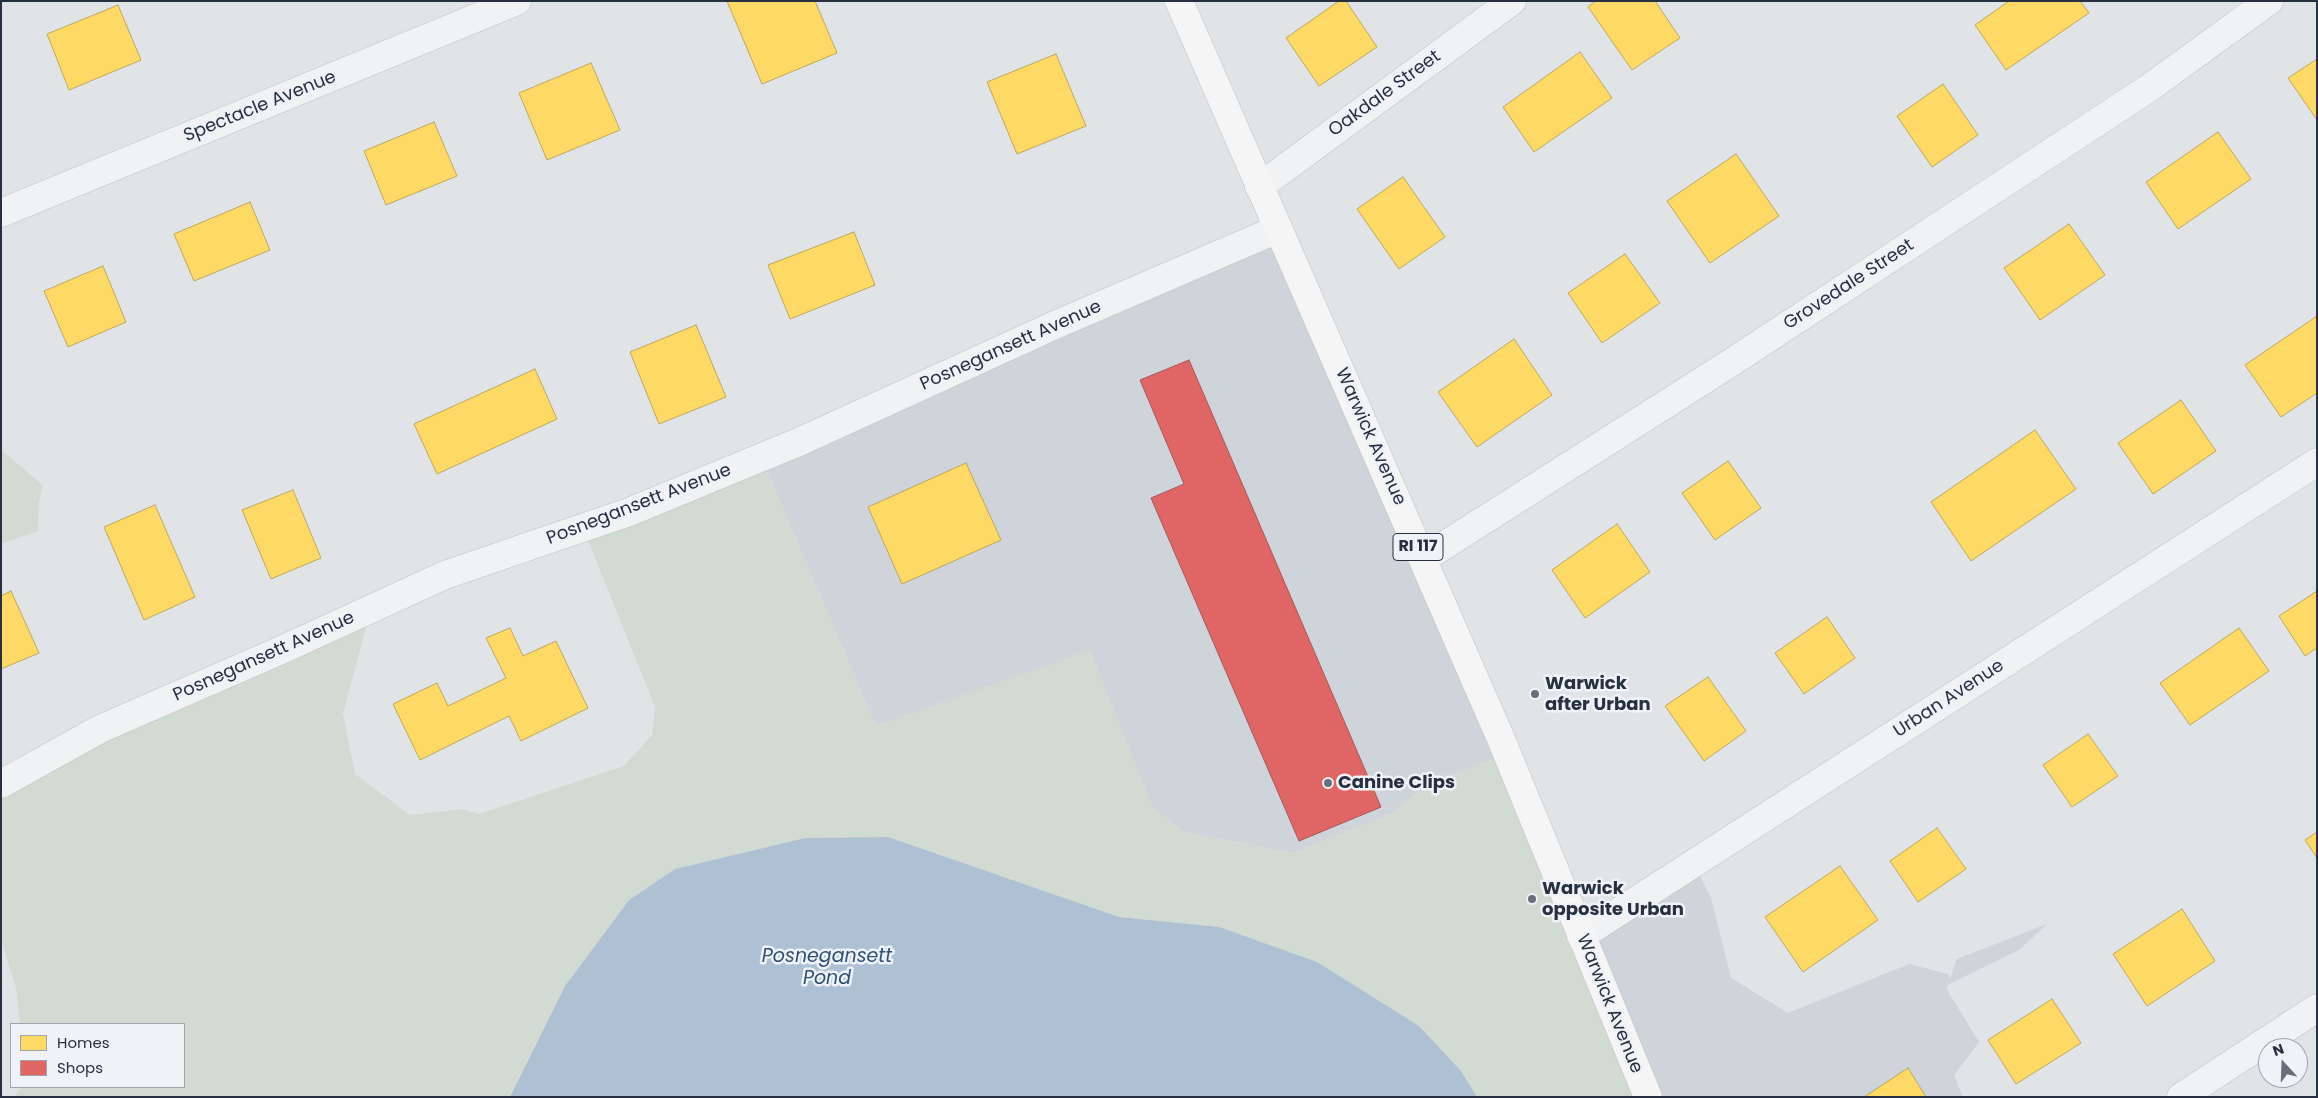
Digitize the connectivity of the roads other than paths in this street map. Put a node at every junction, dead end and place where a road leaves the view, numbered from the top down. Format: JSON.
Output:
{"nodes":[{"id":1,"x":518,"y":1,"type":"edge"},
{"id":2,"x":1179,"y":1,"type":"edge"},
{"id":3,"x":1512,"y":1,"type":"edge"},
{"id":4,"x":2269,"y":1,"type":"edge"},
{"id":5,"x":1259,"y":187,"type":"junction"},
{"id":6,"x":1,"y":213,"type":"edge"},
{"id":7,"x":1278,"y":229,"type":"junction"},
{"id":8,"x":2317,"y":462,"type":"edge"},
{"id":9,"x":1424,"y":559,"type":"junction"},
{"id":10,"x":1,"y":784,"type":"edge"},
{"id":11,"x":1581,"y":936,"type":"junction"},
{"id":12,"x":2317,"y":1008,"type":"edge"},
{"id":13,"x":1648,"y":1097,"type":"edge"},
{"id":14,"x":2181,"y":1097,"type":"edge"}],
"edges":[{"from":1,"to":6,"type":"street","name":"Spectacle Avenue"},
{"from":2,"to":5,"type":"main road","name":"Warwick Avenue","number":"RI 117"},
{"from":3,"to":5,"type":"street","name":"Oakdale Street"},
{"from":4,"to":9,"type":"street","name":"Grovedale Street"},
{"from":5,"to":7,"type":"main road","name":"Warwick Avenue","number":"RI 117"},
{"from":7,"to":9,"type":"main road","name":"Warwick Avenue","number":"RI 117"},
{"from":7,"to":10,"type":"street","name":"Posnegansett Avenue"},
{"from":8,"to":11,"type":"street","name":"Urban Avenue"},
{"from":9,"to":11,"type":"main road","name":"Warwick Avenue","number":"RI 117"},
{"from":11,"to":13,"type":"main road","name":"Warwick Avenue","number":"RI 117"},
{"from":12,"to":14,"type":"street"}]}
